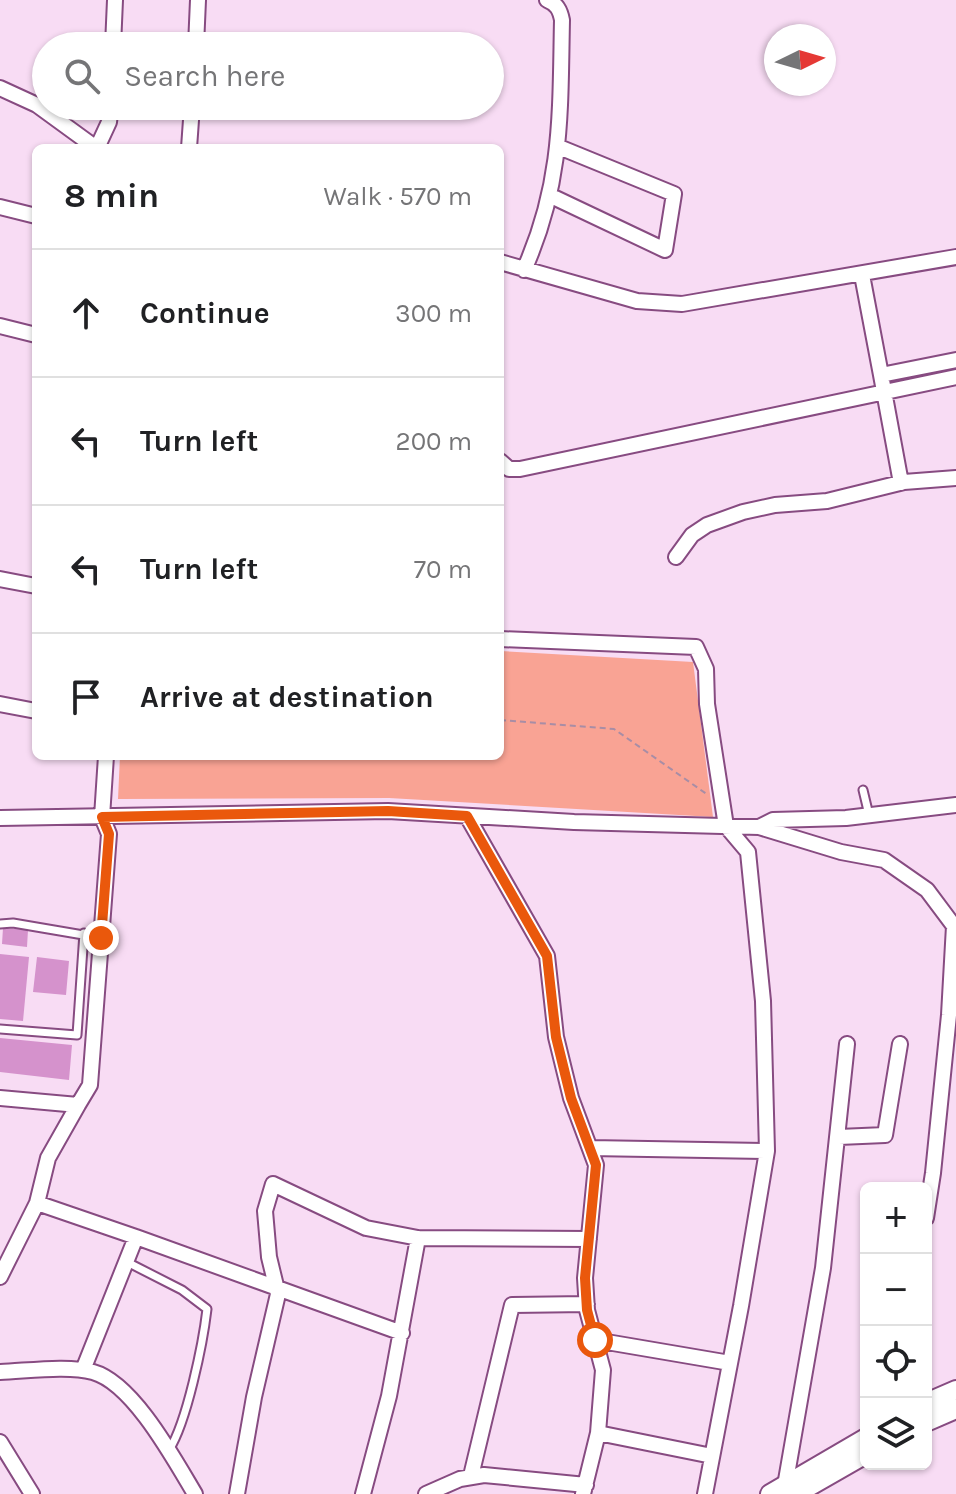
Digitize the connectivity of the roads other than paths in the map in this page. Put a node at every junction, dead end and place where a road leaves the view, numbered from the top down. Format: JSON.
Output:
{"nodes":[{"id":1,"x":115,"y":0,"type":"edge"},
{"id":2,"x":198,"y":0,"type":"edge"},
{"id":3,"x":547,"y":0,"type":"edge"},
{"id":4,"x":114,"y":32,"type":"edge"},
{"id":5,"x":197,"y":32,"type":"edge"},
{"id":6,"x":0,"y":88,"type":"edge"},
{"id":7,"x":32,"y":103,"type":"edge"},
{"id":8,"x":58,"y":120,"type":"edge"},
{"id":9,"x":109,"y":120,"type":"edge"},
{"id":10,"x":191,"y":120,"type":"edge"},
{"id":11,"x":91,"y":144,"type":"edge"},
{"id":12,"x":99,"y":144,"type":"edge"},
{"id":13,"x":189,"y":144,"type":"edge"},
{"id":14,"x":559,"y":147,"type":"junction"},
{"id":15,"x":549,"y":195,"type":"junction"},
{"id":16,"x":0,"y":207,"type":"edge"},
{"id":17,"x":32,"y":215,"type":"edge"},
{"id":18,"x":956,"y":257,"type":"edge"},
{"id":19,"x":504,"y":263,"type":"edge"},
{"id":20,"x":524,"y":270,"type":"junction"},
{"id":21,"x":862,"y":275,"type":"junction"},
{"id":22,"x":0,"y":326,"type":"edge"},
{"id":23,"x":32,"y":334,"type":"edge"},
{"id":24,"x":956,"y":360,"type":"edge"},
{"id":25,"x":881,"y":375,"type":"junction"},
{"id":26,"x":956,"y":377,"type":"edge"},
{"id":27,"x":883,"y":390,"type":"junction"},
{"id":28,"x":504,"y":465,"type":"edge"},
{"id":29,"x":956,"y":478,"type":"edge"},
{"id":30,"x":901,"y":483,"type":"junction"},
{"id":31,"x":676,"y":557,"type":"dead end"},
{"id":32,"x":0,"y":579,"type":"edge"},
{"id":33,"x":32,"y":585,"type":"edge"},
{"id":34,"x":504,"y":639,"type":"edge"},
{"id":35,"x":0,"y":704,"type":"edge"},
{"id":36,"x":32,"y":710,"type":"edge"},
{"id":37,"x":106,"y":760,"type":"edge"},
{"id":38,"x":863,"y":790,"type":"dead end"},
{"id":39,"x":956,"y":805,"type":"edge"},
{"id":40,"x":869,"y":815,"type":"junction"},
{"id":41,"x":467,"y":816,"type":"junction"},
{"id":42,"x":102,"y":817,"type":"junction"},
{"id":43,"x":0,"y":818,"type":"edge"},
{"id":44,"x":725,"y":820,"type":"junction"},
{"id":45,"x":759,"y":827,"type":"junction"},
{"id":46,"x":0,"y":924,"type":"edge"},
{"id":47,"x":955,"y":924,"type":"edge"},
{"id":48,"x":84,"y":933,"type":"junction"},
{"id":49,"x":101,"y":938,"type":"junction"},
{"id":50,"x":0,"y":1029,"type":"edge"},
{"id":51,"x":847,"y":1044,"type":"dead end"},
{"id":52,"x":900,"y":1044,"type":"dead end"},
{"id":53,"x":0,"y":1098,"type":"edge"},
{"id":54,"x":78,"y":1105,"type":"junction"},
{"id":55,"x":839,"y":1137,"type":"junction"},
{"id":56,"x":590,"y":1148,"type":"junction"},
{"id":57,"x":767,"y":1151,"type":"junction"},
{"id":58,"x":932,"y":1182,"type":"edge"},
{"id":59,"x":37,"y":1203,"type":"junction"},
{"id":60,"x":136,"y":1237,"type":"junction"},
{"id":61,"x":418,"y":1238,"type":"junction"},
{"id":62,"x":589,"y":1239,"type":"junction"},
{"id":63,"x":125,"y":1261,"type":"junction"},
{"id":64,"x":0,"y":1277,"type":"edge"},
{"id":65,"x":277,"y":1288,"type":"junction"},
{"id":66,"x":587,"y":1304,"type":"junction"},
{"id":67,"x":402,"y":1333,"type":"junction"},
{"id":68,"x":595,"y":1340,"type":"junction"},
{"id":69,"x":730,"y":1363,"type":"junction"},
{"id":70,"x":83,"y":1370,"type":"junction"},
{"id":71,"x":0,"y":1372,"type":"edge"},
{"id":72,"x":956,"y":1390,"type":"edge"},
{"id":73,"x":932,"y":1400,"type":"edge"},
{"id":74,"x":956,"y":1409,"type":"edge"},
{"id":75,"x":932,"y":1419,"type":"edge"},
{"id":76,"x":598,"y":1433,"type":"junction"},
{"id":77,"x":0,"y":1442,"type":"edge"},
{"id":78,"x":860,"y":1442,"type":"edge"},
{"id":79,"x":169,"y":1451,"type":"junction"},
{"id":80,"x":712,"y":1456,"type":"junction"},
{"id":81,"x":860,"y":1457,"type":"edge"},
{"id":82,"x":471,"y":1476,"type":"junction"},
{"id":83,"x":452,"y":1488,"type":"edge"},
{"id":84,"x":584,"y":1490,"type":"edge"},
{"id":85,"x":784,"y":1491,"type":"edge"},
{"id":86,"x":32,"y":1494,"type":"edge"},
{"id":87,"x":195,"y":1494,"type":"edge"},
{"id":88,"x":237,"y":1494,"type":"edge"},
{"id":89,"x":363,"y":1494,"type":"edge"},
{"id":90,"x":426,"y":1494,"type":"edge"},
{"id":91,"x":705,"y":1494,"type":"edge"}],
"edges":[{"from":1,"to":4,"type":"street"},
{"from":2,"to":5,"type":"street"},
{"from":3,"to":14,"type":"street"},
{"from":6,"to":7,"type":"street"},
{"from":8,"to":11,"type":"street"},
{"from":9,"to":12,"type":"street"},
{"from":10,"to":13,"type":"street"},
{"from":14,"to":15,"type":"street"},
{"from":14,"to":15,"type":"street"},
{"from":15,"to":20,"type":"street"},
{"from":16,"to":17,"type":"street"},
{"from":18,"to":21,"type":"street"},
{"from":19,"to":20,"type":"street"},
{"from":20,"to":21,"type":"street"},
{"from":21,"to":25,"type":"street"},
{"from":22,"to":23,"type":"street"},
{"from":24,"to":25,"type":"street"},
{"from":25,"to":27,"type":"street"},
{"from":26,"to":27,"type":"street"},
{"from":27,"to":28,"type":"street"},
{"from":27,"to":30,"type":"street"},
{"from":29,"to":30,"type":"street"},
{"from":30,"to":31,"type":"street"},
{"from":32,"to":33,"type":"street"},
{"from":34,"to":44,"type":"street"},
{"from":35,"to":36,"type":"street"},
{"from":37,"to":42,"type":"street"},
{"from":38,"to":40,"type":"lane"},
{"from":39,"to":40,"type":"street"},
{"from":40,"to":45,"type":"street"},
{"from":41,"to":42,"type":"street"},
{"from":41,"to":44,"type":"street"},
{"from":41,"to":56,"type":"street"},
{"from":42,"to":43,"type":"street"},
{"from":42,"to":49,"type":"street"},
{"from":44,"to":45,"type":"street"},
{"from":44,"to":57,"type":"street"},
{"from":45,"to":47,"type":"street"},
{"from":46,"to":48,"type":"lane"},
{"from":47,"to":58,"type":"street"},
{"from":48,"to":49,"type":"lane"},
{"from":48,"to":50,"type":"lane"},
{"from":49,"to":54,"type":"street"},
{"from":51,"to":55,"type":"street"},
{"from":52,"to":55,"type":"street"},
{"from":53,"to":54,"type":"street"},
{"from":54,"to":59,"type":"street"},
{"from":55,"to":85,"type":"street"},
{"from":56,"to":57,"type":"street"},
{"from":56,"to":62,"type":"street"},
{"from":57,"to":69,"type":"street"},
{"from":59,"to":60,"type":"street"},
{"from":59,"to":64,"type":"street"},
{"from":60,"to":63,"type":"street"},
{"from":60,"to":65,"type":"street"},
{"from":61,"to":62,"type":"street"},
{"from":61,"to":65,"type":"street"},
{"from":61,"to":67,"type":"street"},
{"from":62,"to":66,"type":"street"},
{"from":63,"to":70,"type":"street"},
{"from":63,"to":79,"type":"lane"},
{"from":65,"to":67,"type":"street"},
{"from":65,"to":88,"type":"street"},
{"from":66,"to":68,"type":"street"},
{"from":66,"to":82,"type":"street"},
{"from":67,"to":89,"type":"street"},
{"from":68,"to":69,"type":"street"},
{"from":68,"to":76,"type":"street"},
{"from":69,"to":80,"type":"street"},
{"from":70,"to":71,"type":"street"},
{"from":70,"to":79,"type":"street"},
{"from":72,"to":73,"type":"street"},
{"from":74,"to":75,"type":"street"},
{"from":76,"to":80,"type":"street"},
{"from":76,"to":84,"type":"street"},
{"from":77,"to":86,"type":"street"},
{"from":78,"to":85,"type":"street"},
{"from":79,"to":87,"type":"street"},
{"from":80,"to":91,"type":"street"},
{"from":81,"to":85,"type":"street"},
{"from":82,"to":83,"type":"street"},
{"from":82,"to":84,"type":"street"},
{"from":83,"to":90,"type":"street"}]}
